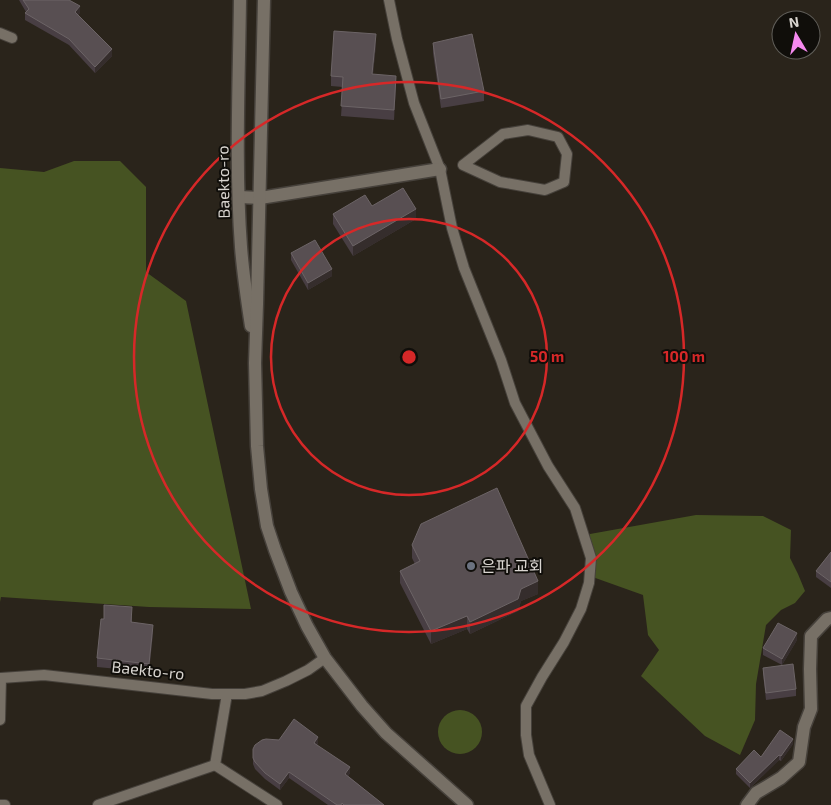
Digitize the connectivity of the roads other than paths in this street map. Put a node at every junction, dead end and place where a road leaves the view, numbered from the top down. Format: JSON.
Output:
{"nodes":[{"id":1,"x":233,"y":0,"type":"edge"},
{"id":2,"x":240,"y":0,"type":"edge"},
{"id":3,"x":264,"y":0,"type":"edge"},
{"id":4,"x":389,"y":0,"type":"edge"},
{"id":5,"x":0,"y":32,"type":"edge"},
{"id":6,"x":12,"y":38,"type":"dead end"},
{"id":7,"x":240,"y":38,"type":"junction"},
{"id":8,"x":463,"y":165,"type":"joint"},
{"id":9,"x":440,"y":169,"type":"junction"},
{"id":10,"x":239,"y":197,"type":"junction"},
{"id":11,"x":260,"y":198,"type":"junction"},
{"id":12,"x":255,"y":363,"type":"junction"},
{"id":13,"x":831,"y":618,"type":"edge"},
{"id":14,"x":325,"y":658,"type":"junction"},
{"id":15,"x":227,"y":694,"type":"junction"},
{"id":16,"x":0,"y":720,"type":"edge"},
{"id":17,"x":215,"y":765,"type":"junction"},
{"id":18,"x":0,"y":805,"type":"edge"},
{"id":19,"x":6,"y":805,"type":"edge"},
{"id":20,"x":98,"y":805,"type":"edge"},
{"id":21,"x":277,"y":805,"type":"edge"},
{"id":22,"x":467,"y":805,"type":"edge"},
{"id":23,"x":550,"y":805,"type":"edge"},
{"id":24,"x":747,"y":805,"type":"edge"}],
"edges":[{"from":1,"to":7,"type":"street"},
{"from":2,"to":7,"type":"street","name":"Baekto-ro"},
{"from":3,"to":11,"type":"street","name":"Baekto-ro"},
{"from":4,"to":9,"type":"lane"},
{"from":5,"to":6,"type":"lane"},
{"from":7,"to":10,"type":"street","name":"Baekto-ro"},
{"from":8,"to":8,"type":"lane"},
{"from":9,"to":11,"type":"street"},
{"from":9,"to":23,"type":"lane"},
{"from":10,"to":11,"type":"street"},
{"from":10,"to":12,"type":"street","name":"Baekto-ro"},
{"from":11,"to":12,"type":"street","name":"Baekto-ro"},
{"from":12,"to":14,"type":"street","name":"Baekto-ro"},
{"from":13,"to":24,"type":"street"},
{"from":14,"to":15,"type":"lane","name":"Baekto-ro"},
{"from":14,"to":22,"type":"street","name":"Baekto-ro"},
{"from":15,"to":16,"type":"lane","name":"Baekto-ro"},
{"from":15,"to":17,"type":"lane"},
{"from":17,"to":20,"type":"lane"},
{"from":17,"to":21,"type":"lane"},
{"from":18,"to":19,"type":"lane"}]}
